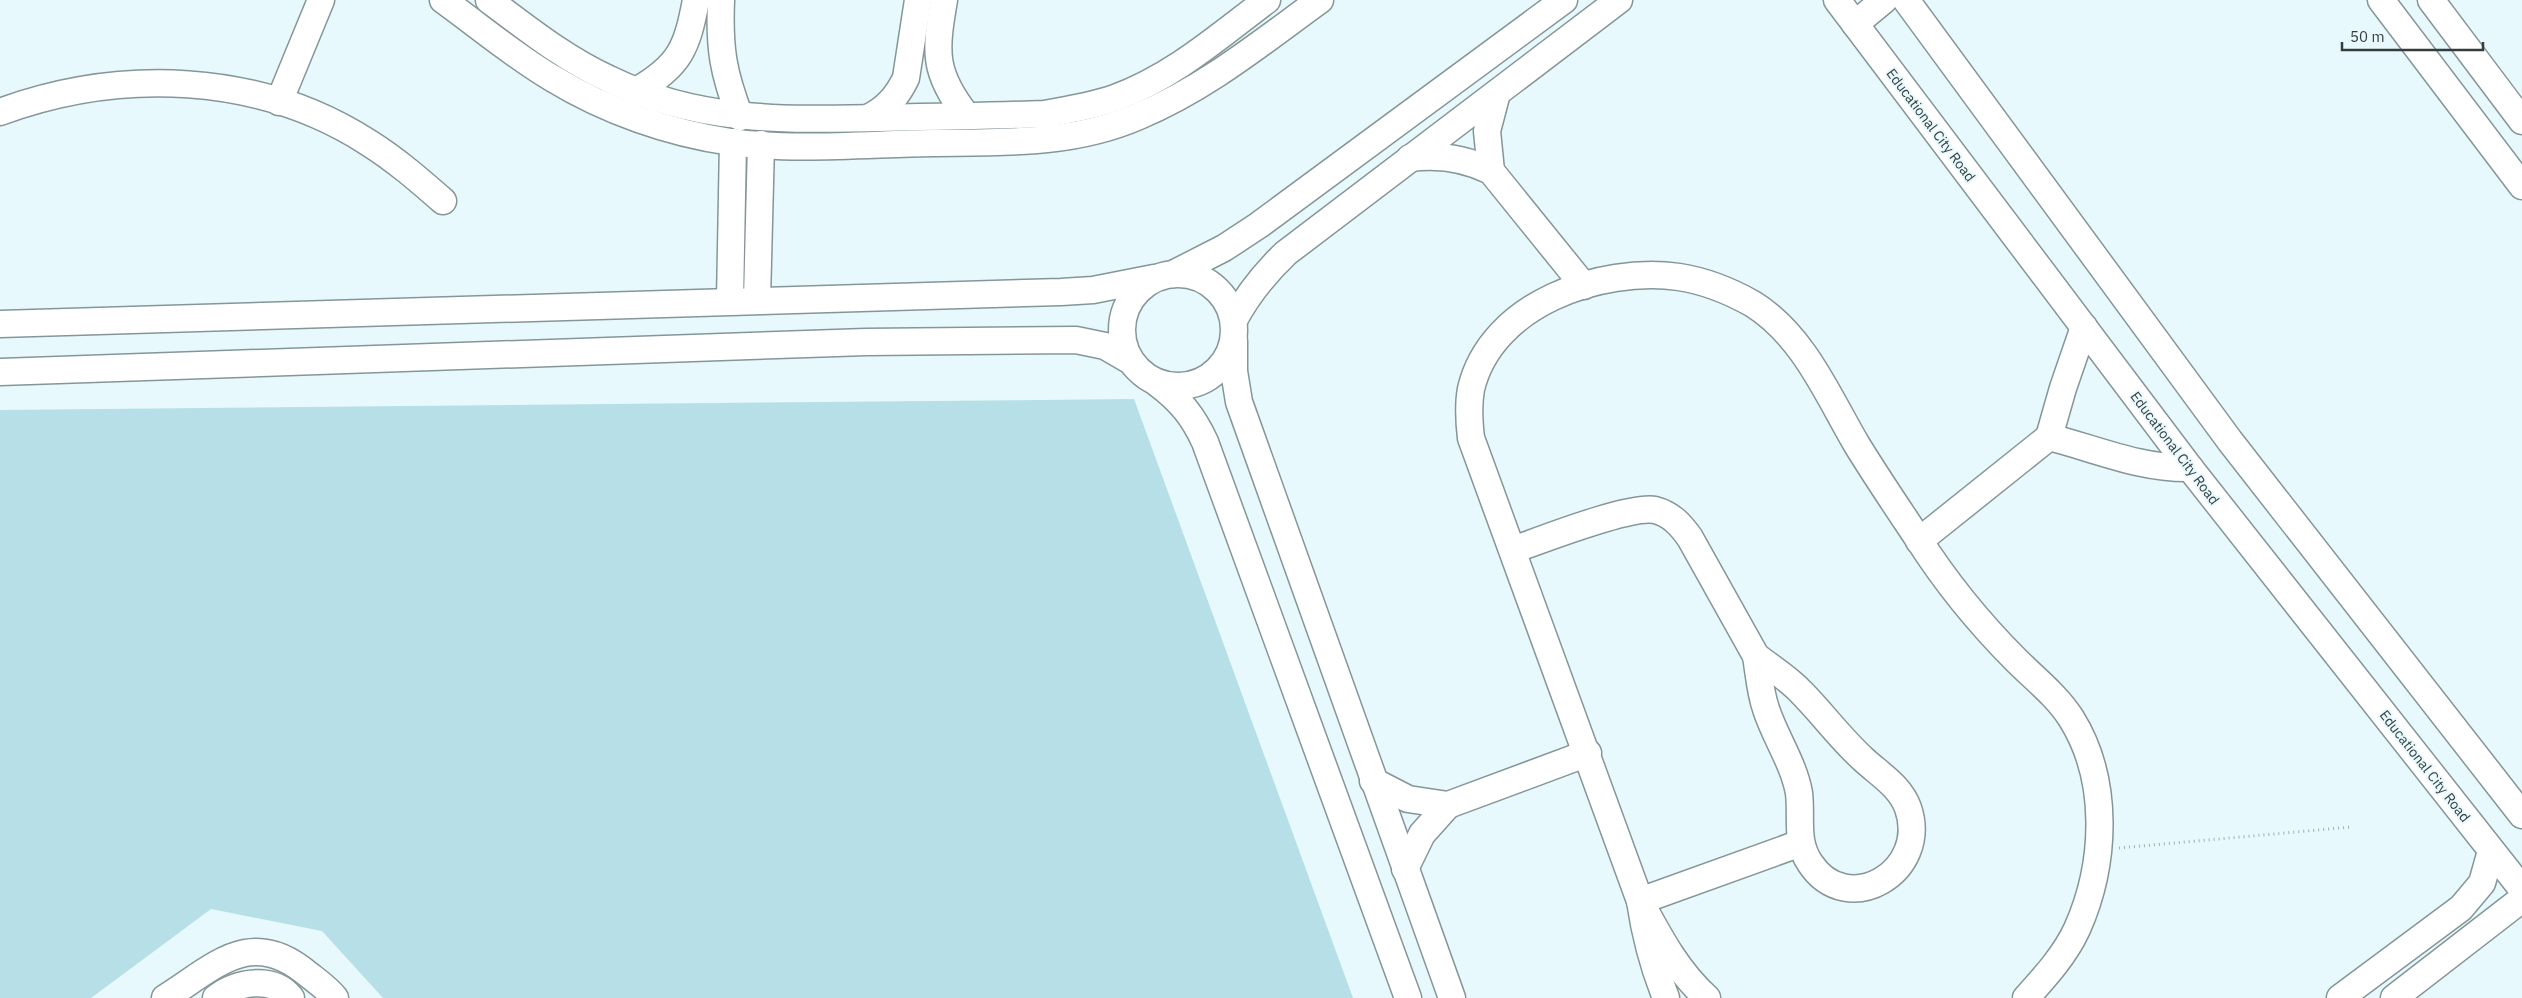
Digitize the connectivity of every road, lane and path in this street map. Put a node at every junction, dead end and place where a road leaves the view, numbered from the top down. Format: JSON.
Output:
{"nodes":[{"id":1,"x":321,"y":0,"type":"edge"},
{"id":2,"x":443,"y":0,"type":"edge"},
{"id":3,"x":490,"y":0,"type":"edge"},
{"id":4,"x":696,"y":0,"type":"edge"},
{"id":5,"x":721,"y":0,"type":"edge"},
{"id":6,"x":918,"y":0,"type":"edge"},
{"id":7,"x":944,"y":0,"type":"edge"},
{"id":8,"x":1267,"y":0,"type":"edge"},
{"id":9,"x":1320,"y":0,"type":"edge"},
{"id":10,"x":1564,"y":0,"type":"edge"},
{"id":11,"x":1619,"y":0,"type":"edge"},
{"id":12,"x":1837,"y":0,"type":"edge"},
{"id":13,"x":1884,"y":0,"type":"edge"},
{"id":14,"x":1906,"y":0,"type":"edge"},
{"id":15,"x":2381,"y":0,"type":"edge"},
{"id":16,"x":2431,"y":0,"type":"edge"},
{"id":17,"x":1855,"y":24,"type":"junction"},
{"id":18,"x":1149,"y":83,"type":"junction"},
{"id":19,"x":636,"y":91,"type":"junction"},
{"id":20,"x":1497,"y":93,"type":"junction"},
{"id":21,"x":279,"y":102,"type":"junction"},
{"id":22,"x":1164,"y":105,"type":"junction"},
{"id":23,"x":0,"y":112,"type":"edge"},
{"id":24,"x":967,"y":116,"type":"junction"},
{"id":25,"x":740,"y":117,"type":"junction"},
{"id":26,"x":2521,"y":117,"type":"edge"},
{"id":27,"x":868,"y":118,"type":"junction"},
{"id":28,"x":810,"y":120,"type":"junction"},
{"id":29,"x":2488,"y":141,"type":"junction"},
{"id":30,"x":733,"y":142,"type":"junction"},
{"id":31,"x":761,"y":144,"type":"junction"},
{"id":32,"x":809,"y":146,"type":"junction"},
{"id":33,"x":1410,"y":158,"type":"junction"},
{"id":34,"x":1491,"y":171,"type":"junction"},
{"id":35,"x":2522,"y":186,"type":"edge"},
{"id":36,"x":444,"y":201,"type":"dead end"},
{"id":37,"x":1165,"y":275,"type":"junction"},
{"id":38,"x":1584,"y":286,"type":"junction"},
{"id":39,"x":757,"y":300,"type":"junction"},
{"id":40,"x":730,"y":301,"type":"junction"},
{"id":41,"x":0,"y":324,"type":"edge"},
{"id":42,"x":2084,"y":327,"type":"junction"},
{"id":43,"x":1234,"y":330,"type":"junction"},
{"id":44,"x":1129,"y":360,"type":"junction"},
{"id":45,"x":0,"y":372,"type":"edge"},
{"id":46,"x":1157,"y":383,"type":"junction"},
{"id":47,"x":2049,"y":437,"type":"junction"},
{"id":48,"x":2190,"y":468,"type":"junction"},
{"id":49,"x":1919,"y":541,"type":"junction"},
{"id":50,"x":1513,"y":550,"type":"junction"},
{"id":51,"x":1756,"y":656,"type":"junction"},
{"id":52,"x":1588,"y":753,"type":"junction"},
{"id":53,"x":1373,"y":781,"type":"junction"},
{"id":54,"x":1448,"y":805,"type":"junction"},
{"id":55,"x":2522,"y":815,"type":"edge"},
{"id":56,"x":2351,"y":828,"type":"dead end"},
{"id":57,"x":1801,"y":842,"type":"junction"},
{"id":58,"x":2099,"y":849,"type":"junction"},
{"id":59,"x":2491,"y":851,"type":"junction"},
{"id":60,"x":1405,"y":869,"type":"junction"},
{"id":61,"x":2522,"y":889,"type":"edge"},
{"id":62,"x":2522,"y":899,"type":"edge"},
{"id":63,"x":1640,"y":901,"type":"junction"},
{"id":64,"x":166,"y":998,"type":"edge"},
{"id":65,"x":216,"y":998,"type":"edge"},
{"id":66,"x":291,"y":998,"type":"edge"},
{"id":67,"x":335,"y":998,"type":"edge"},
{"id":68,"x":1408,"y":998,"type":"edge"},
{"id":69,"x":1452,"y":998,"type":"edge"},
{"id":70,"x":1666,"y":998,"type":"edge"},
{"id":71,"x":1707,"y":998,"type":"edge"},
{"id":72,"x":2026,"y":998,"type":"edge"},
{"id":73,"x":2340,"y":998,"type":"edge"},
{"id":74,"x":2394,"y":998,"type":"edge"}],
"edges":[{"from":1,"to":21,"type":"street"},
{"from":2,"to":30,"type":"street"},
{"from":3,"to":19,"type":"street"},
{"from":4,"to":19,"type":"street"},
{"from":5,"to":25,"type":"street"},
{"from":6,"to":27,"type":"street"},
{"from":7,"to":24,"type":"street"},
{"from":8,"to":18,"type":"street"},
{"from":9,"to":22,"type":"street"},
{"from":10,"to":37,"type":"street"},
{"from":11,"to":20,"type":"street"},
{"from":12,"to":17,"type":"street","name":"Educational City Road"},
{"from":13,"to":17,"type":"street"},
{"from":14,"to":55,"type":"street"},
{"from":15,"to":29,"type":"street"},
{"from":16,"to":26,"type":"street"},
{"from":17,"to":42,"type":"street","name":"Educational City Road"},
{"from":18,"to":22,"type":"street"},
{"from":18,"to":24,"type":"street"},
{"from":19,"to":25,"type":"street"},
{"from":20,"to":33,"type":"street"},
{"from":20,"to":34,"type":"street"},
{"from":21,"to":23,"type":"street"},
{"from":21,"to":36,"type":"street"},
{"from":22,"to":32,"type":"street"},
{"from":24,"to":27,"type":"street"},
{"from":25,"to":28,"type":"street"},
{"from":26,"to":29,"type":"street"},
{"from":27,"to":28,"type":"street"},
{"from":28,"to":32,"type":"street"},
{"from":29,"to":35,"type":"street"},
{"from":30,"to":31,"type":"street"},
{"from":30,"to":40,"type":"street"},
{"from":31,"to":32,"type":"street"},
{"from":31,"to":39,"type":"street"},
{"from":33,"to":34,"type":"street"},
{"from":33,"to":43,"type":"street"},
{"from":34,"to":38,"type":"street"},
{"from":37,"to":39,"type":"street"},
{"from":37,"to":43,"type":"street"},
{"from":37,"to":44,"type":"street"},
{"from":38,"to":49,"type":"street"},
{"from":38,"to":50,"type":"street"},
{"from":39,"to":40,"type":"street"},
{"from":40,"to":41,"type":"street"},
{"from":42,"to":47,"type":"street"},
{"from":42,"to":48,"type":"street","name":"Educational City Road"},
{"from":43,"to":46,"type":"street"},
{"from":43,"to":53,"type":"street"},
{"from":44,"to":45,"type":"street"},
{"from":44,"to":46,"type":"street"},
{"from":46,"to":68,"type":"street"},
{"from":47,"to":48,"type":"street"},
{"from":47,"to":49,"type":"street"},
{"from":48,"to":59,"type":"street","name":"Educational City Road"},
{"from":49,"to":58,"type":"street"},
{"from":50,"to":51,"type":"street"},
{"from":50,"to":52,"type":"street"},
{"from":51,"to":57,"type":"street"},
{"from":51,"to":57,"type":"street"},
{"from":52,"to":54,"type":"street"},
{"from":52,"to":63,"type":"street"},
{"from":53,"to":54,"type":"street"},
{"from":53,"to":60,"type":"street"},
{"from":54,"to":60,"type":"street"},
{"from":56,"to":58,"type":"path"},
{"from":57,"to":63,"type":"street"},
{"from":58,"to":72,"type":"street"},
{"from":59,"to":61,"type":"street","name":"Educational City Road"},
{"from":59,"to":73,"type":"street"},
{"from":60,"to":69,"type":"street"},
{"from":62,"to":74,"type":"street"},
{"from":63,"to":70,"type":"street"},
{"from":63,"to":71,"type":"street"},
{"from":64,"to":67,"type":"street"},
{"from":65,"to":66,"type":"street"}]}
